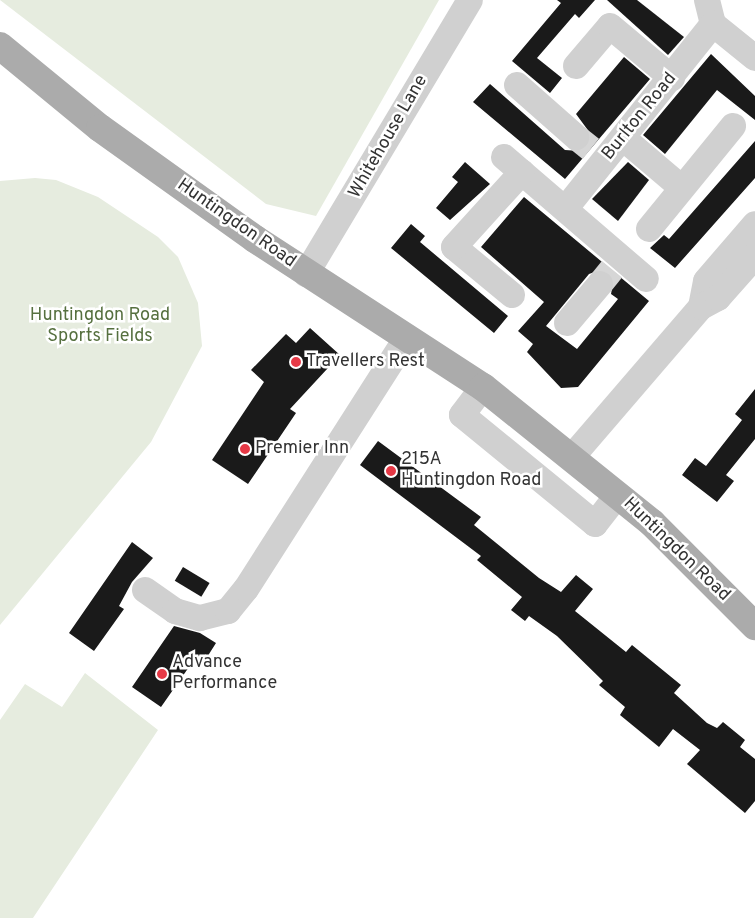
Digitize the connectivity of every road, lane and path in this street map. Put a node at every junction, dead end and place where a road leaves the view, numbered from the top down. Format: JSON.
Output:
{"nodes":[{"id":1,"x":470,"y":0,"type":"edge"},
{"id":2,"x":710,"y":12,"type":"edge"},
{"id":3,"x":0,"y":46,"type":"edge"},
{"id":4,"x":755,"y":58,"type":"edge"},
{"id":5,"x":576,"y":66,"type":"dead end"},
{"id":6,"x":672,"y":78,"type":"junction"},
{"id":7,"x":517,"y":85,"type":"dead end"},
{"id":8,"x":733,"y":126,"type":"dead end"},
{"id":9,"x":623,"y":138,"type":"junction"},
{"id":10,"x":591,"y":149,"type":"junction"},
{"id":11,"x":682,"y":188,"type":"junction"},
{"id":12,"x":566,"y":208,"type":"junction"},
{"id":13,"x":755,"y":224,"type":"edge"},
{"id":14,"x":649,"y":229,"type":"dead end"},
{"id":15,"x":755,"y":256,"type":"edge"},
{"id":16,"x":611,"y":271,"type":"junction"},
{"id":17,"x":306,"y":274,"type":"junction"},
{"id":18,"x":646,"y":279,"type":"dead end"},
{"id":19,"x":512,"y":295,"type":"dead end"},
{"id":20,"x":700,"y":307,"type":"junction"},
{"id":21,"x":567,"y":323,"type":"dead end"},
{"id":22,"x":407,"y":337,"type":"junction"},
{"id":23,"x":393,"y":378,"type":"dead end"},
{"id":24,"x":483,"y":388,"type":"junction"},
{"id":25,"x":571,"y":458,"type":"junction"},
{"id":26,"x":618,"y":495,"type":"junction"},
{"id":27,"x":262,"y":587,"type":"dead end"},
{"id":28,"x":145,"y":590,"type":"dead end"},
{"id":29,"x":755,"y":626,"type":"edge"}],
"edges":[{"from":1,"to":17,"type":"street","name":"Whitehouse Lane"},
{"from":2,"to":4,"type":"street"},
{"from":2,"to":6,"type":"street","name":"Burlton Road"},
{"from":3,"to":17,"type":"main road","name":"Huntingdon Road"},
{"from":5,"to":6,"type":"street"},
{"from":6,"to":9,"type":"street","name":"Burlton Road"},
{"from":7,"to":10,"type":"street"},
{"from":8,"to":11,"type":"street"},
{"from":9,"to":10,"type":"street","name":"Burlton Road"},
{"from":9,"to":11,"type":"street"},
{"from":10,"to":12,"type":"street","name":"Burlton Road"},
{"from":11,"to":14,"type":"street"},
{"from":12,"to":16,"type":"street"},
{"from":12,"to":19,"type":"street"},
{"from":13,"to":20,"type":"street"},
{"from":15,"to":20,"type":"street"},
{"from":16,"to":18,"type":"street"},
{"from":16,"to":21,"type":"street"},
{"from":17,"to":22,"type":"main road","name":"Huntingdon Road"},
{"from":20,"to":25,"type":"street"},
{"from":22,"to":24,"type":"main road","name":"Huntingdon Road"},
{"from":22,"to":28,"type":"street"},
{"from":23,"to":27,"type":"street"},
{"from":24,"to":25,"type":"main road","name":"Huntingdon Road"},
{"from":24,"to":26,"type":"street","name":"Huntingdon Road"},
{"from":25,"to":26,"type":"main road","name":"Huntingdon Road"},
{"from":26,"to":29,"type":"main road","name":"Huntingdon Road"}]}
